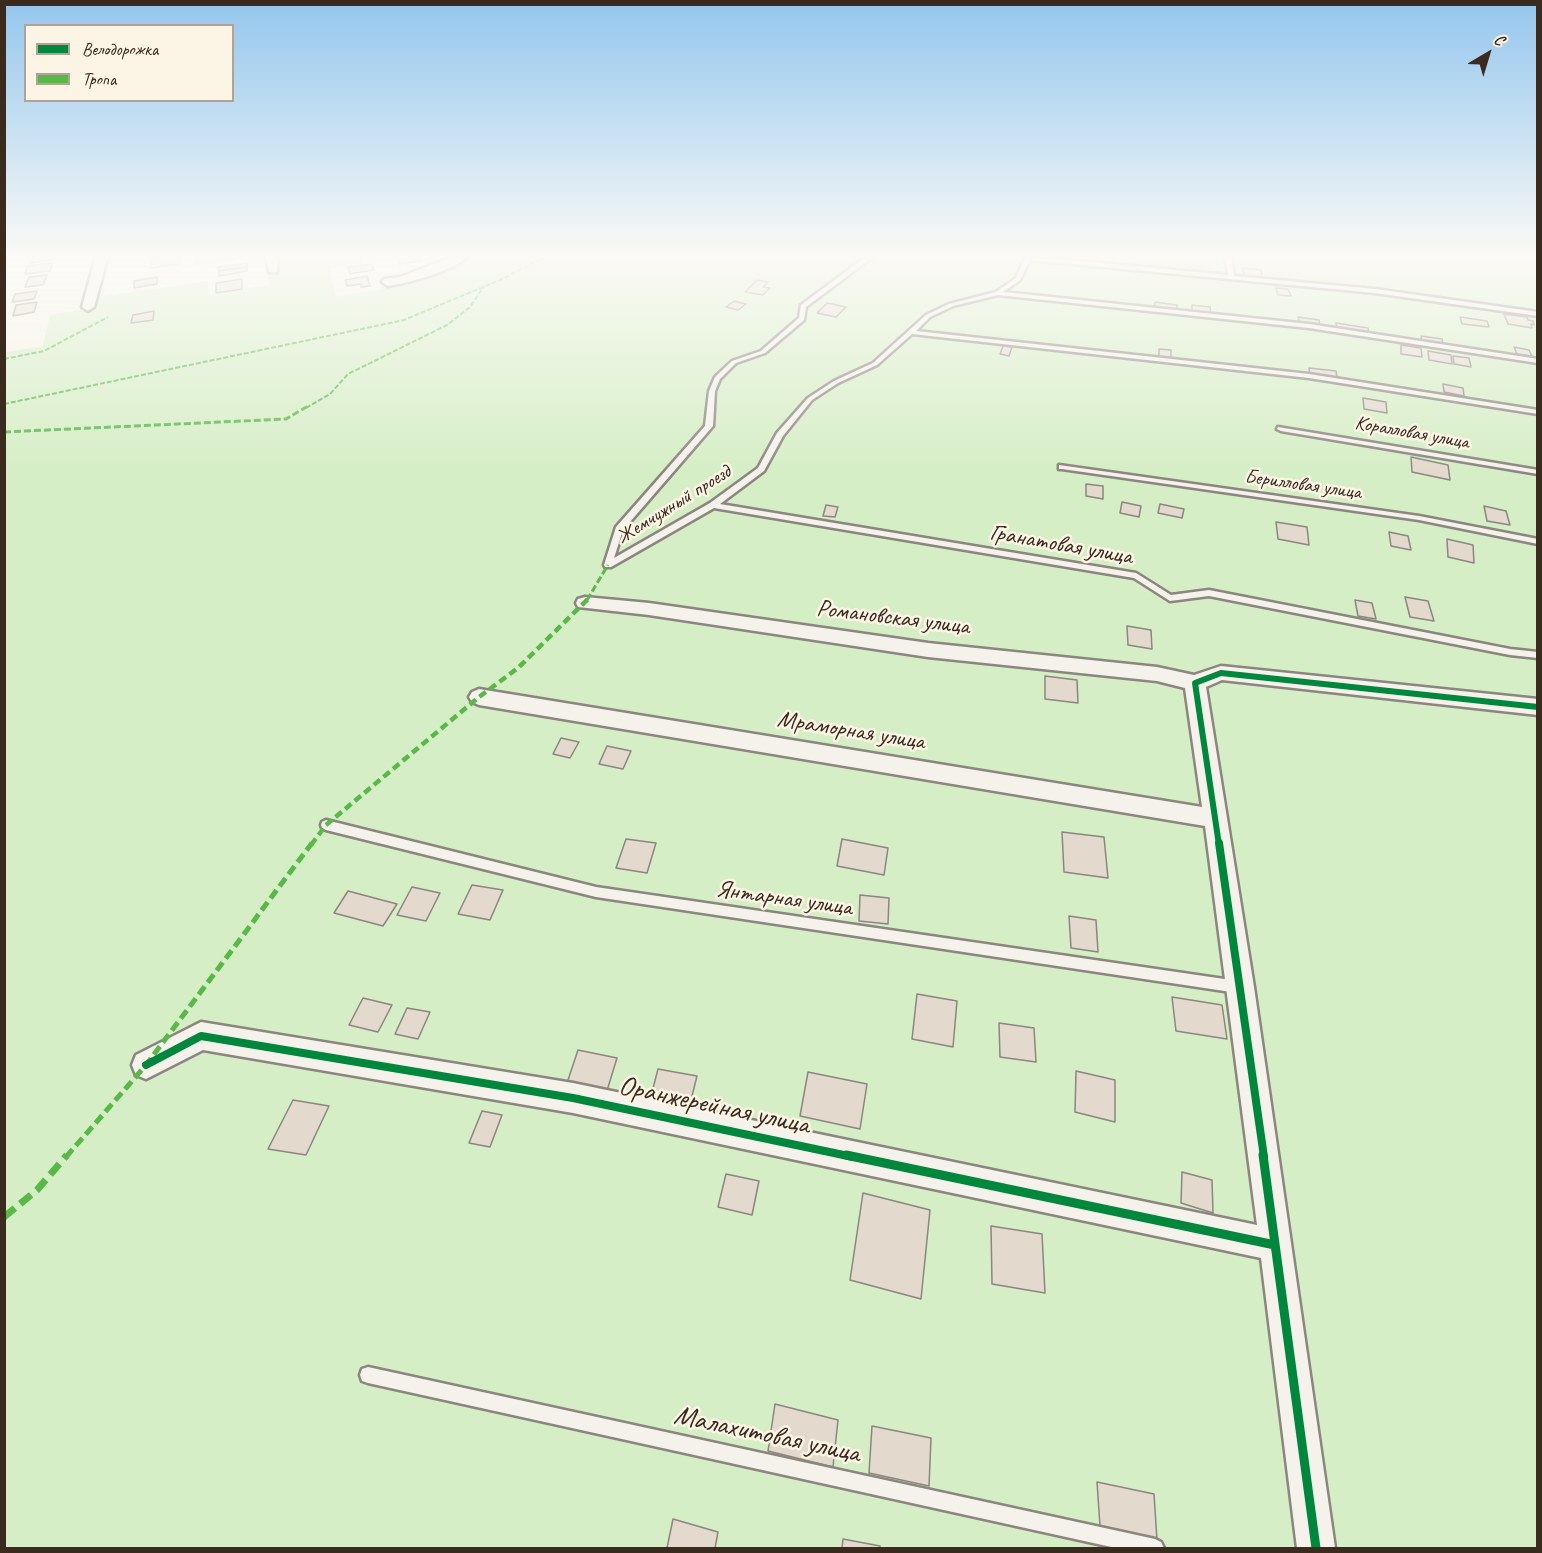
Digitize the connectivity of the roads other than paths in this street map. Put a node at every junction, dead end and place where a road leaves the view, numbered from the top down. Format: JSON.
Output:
{"nodes":[{"id":1,"x":791,"y":328,"type":"edge"},
{"id":2,"x":916,"y":328,"type":"edge"},
{"id":3,"x":1326,"y":328,"type":"edge"},
{"id":4,"x":912,"y":332,"type":"junction"},
{"id":5,"x":1538,"y":361,"type":"edge"},
{"id":6,"x":1538,"y":412,"type":"edge"},
{"id":7,"x":1281,"y":429,"type":"dead end"},
{"id":8,"x":1062,"y":467,"type":"dead end"},
{"id":9,"x":1538,"y":472,"type":"edge"},
{"id":10,"x":713,"y":505,"type":"junction"},
{"id":11,"x":1538,"y":542,"type":"edge"},
{"id":12,"x":585,"y":603,"type":"dead end"},
{"id":13,"x":1538,"y":655,"type":"edge"},
{"id":14,"x":1195,"y":683,"type":"junction"},
{"id":15,"x":478,"y":698,"type":"dead end"},
{"id":16,"x":1538,"y":706,"type":"edge"},
{"id":17,"x":1214,"y":818,"type":"junction"},
{"id":18,"x":326,"y":825,"type":"dead end"},
{"id":19,"x":1241,"y":987,"type":"junction"},
{"id":20,"x":146,"y":1065,"type":"dead end"},
{"id":21,"x":1275,"y":1245,"type":"junction"},
{"id":22,"x":368,"y":1375,"type":"dead end"},
{"id":23,"x":1155,"y":1548,"type":"edge"},
{"id":24,"x":1316,"y":1548,"type":"edge"}],
"edges":[{"from":1,"to":10,"type":"lane","name":"Жемчужный проезд"},
{"from":2,"to":4,"type":"lane","name":"Жемчужный проезд"},
{"from":3,"to":5,"type":"lane"},
{"from":4,"to":6,"type":"lane"},
{"from":4,"to":10,"type":"lane","name":"Жемчужный проезд"},
{"from":7,"to":9,"type":"lane","name":"Коралловая улица"},
{"from":8,"to":11,"type":"lane","name":"Берилловая улица"},
{"from":10,"to":13,"type":"lane","name":"Гранатовая улица"},
{"from":12,"to":14,"type":"street","name":"Романовская улица"},
{"from":14,"to":16,"type":"street"},
{"from":14,"to":17,"type":"street"},
{"from":15,"to":17,"type":"street","name":"Мраморная улица"},
{"from":17,"to":19,"type":"street"},
{"from":18,"to":19,"type":"lane","name":"Янтарная улица"},
{"from":19,"to":21,"type":"street"},
{"from":20,"to":21,"type":"street","name":"Оранжерейная улица"},
{"from":21,"to":24,"type":"street"},
{"from":22,"to":23,"type":"lane","name":"Малахитовая улица"}]}
